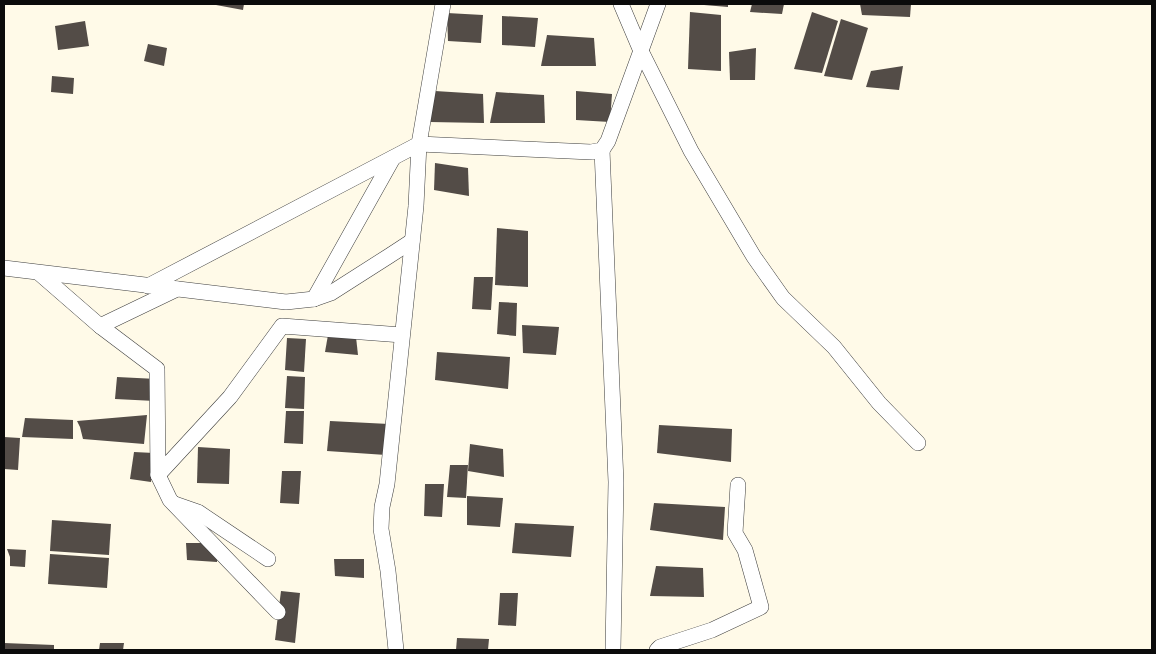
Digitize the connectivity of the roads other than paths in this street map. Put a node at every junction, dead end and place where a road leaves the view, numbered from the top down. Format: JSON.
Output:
{"nodes":[{"id":1,"x":443,"y":4,"type":"edge"},
{"id":2,"x":622,"y":4,"type":"edge"},
{"id":3,"x":658,"y":4,"type":"edge"},
{"id":4,"x":641,"y":50,"type":"junction"},
{"id":5,"x":419,"y":144,"type":"junction"},
{"id":6,"x":602,"y":150,"type":"junction"},
{"id":7,"x":393,"y":158,"type":"junction"},
{"id":8,"x":412,"y":241,"type":"junction"},
{"id":9,"x":4,"y":268,"type":"edge"},
{"id":10,"x":39,"y":273,"type":"junction"},
{"id":11,"x":148,"y":286,"type":"junction"},
{"id":12,"x":177,"y":290,"type":"junction"},
{"id":13,"x":314,"y":299,"type":"junction"},
{"id":14,"x":100,"y":326,"type":"junction"},
{"id":15,"x":402,"y":335,"type":"junction"},
{"id":16,"x":918,"y":443,"type":"dead end"},
{"id":17,"x":158,"y":475,"type":"junction"},
{"id":18,"x":738,"y":485,"type":"dead end"},
{"id":19,"x":174,"y":504,"type":"junction"},
{"id":20,"x":268,"y":559,"type":"dead end"},
{"id":21,"x":278,"y":612,"type":"dead end"},
{"id":22,"x":396,"y":650,"type":"edge"},
{"id":23,"x":613,"y":650,"type":"edge"},
{"id":24,"x":657,"y":650,"type":"edge"}],
"edges":[{"from":1,"to":5,"type":"street"},
{"from":2,"to":4,"type":"street"},
{"from":3,"to":4,"type":"street"},
{"from":4,"to":6,"type":"street"},
{"from":4,"to":16,"type":"street"},
{"from":5,"to":6,"type":"street"},
{"from":5,"to":7,"type":"street"},
{"from":5,"to":8,"type":"street"},
{"from":6,"to":23,"type":"street"},
{"from":7,"to":11,"type":"street"},
{"from":7,"to":13,"type":"street"},
{"from":8,"to":13,"type":"street"},
{"from":8,"to":15,"type":"street"},
{"from":9,"to":10,"type":"street"},
{"from":10,"to":11,"type":"street"},
{"from":10,"to":14,"type":"street"},
{"from":11,"to":12,"type":"street"},
{"from":12,"to":13,"type":"street"},
{"from":12,"to":14,"type":"street"},
{"from":14,"to":17,"type":"street"},
{"from":15,"to":17,"type":"street"},
{"from":15,"to":22,"type":"street"},
{"from":17,"to":19,"type":"street"},
{"from":18,"to":24,"type":"street"},
{"from":19,"to":20,"type":"street"},
{"from":19,"to":21,"type":"street"}]}
